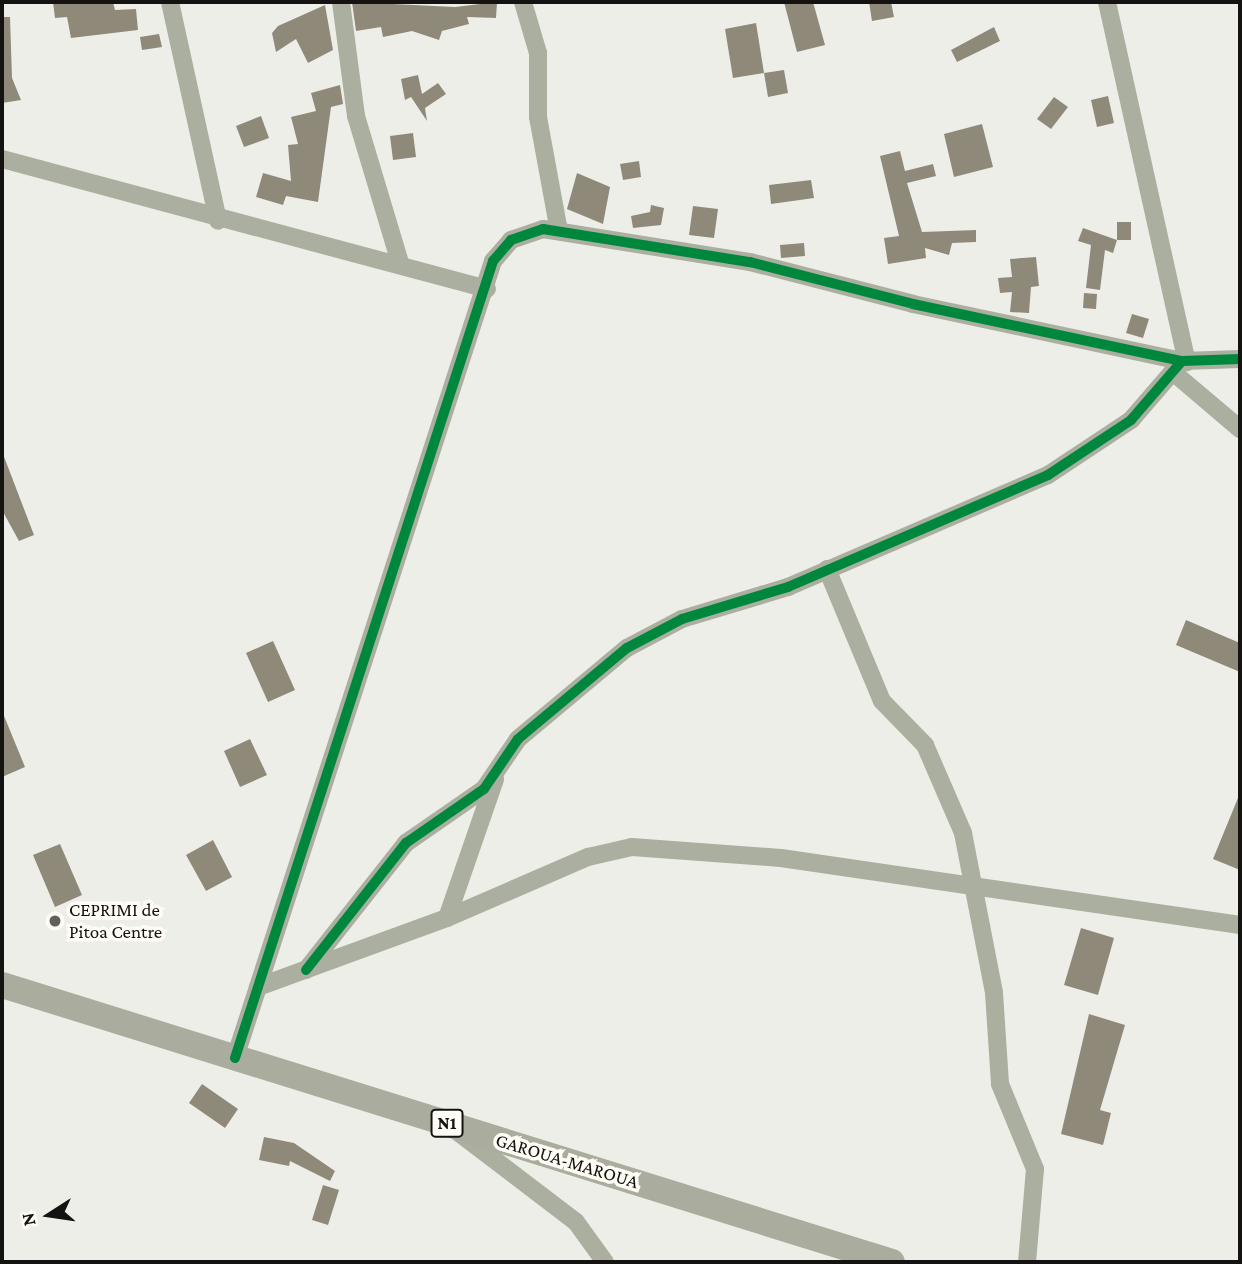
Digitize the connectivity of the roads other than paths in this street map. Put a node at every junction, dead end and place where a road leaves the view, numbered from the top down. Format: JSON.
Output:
{"nodes":[{"id":1,"x":170,"y":2,"type":"edge"},
{"id":2,"x":341,"y":2,"type":"edge"},
{"id":3,"x":523,"y":2,"type":"edge"},
{"id":4,"x":1107,"y":2,"type":"edge"},
{"id":5,"x":2,"y":159,"type":"edge"},
{"id":6,"x":218,"y":221,"type":"junction"},
{"id":7,"x":559,"y":231,"type":"junction"},
{"id":8,"x":400,"y":263,"type":"junction"},
{"id":9,"x":488,"y":289,"type":"junction"},
{"id":10,"x":1240,"y":359,"type":"edge"},
{"id":11,"x":1181,"y":365,"type":"junction"},
{"id":12,"x":1240,"y":429,"type":"edge"},
{"id":13,"x":827,"y":569,"type":"junction"},
{"id":14,"x":495,"y":779,"type":"junction"},
{"id":15,"x":971,"y":887,"type":"junction"},
{"id":16,"x":447,"y":918,"type":"junction"},
{"id":17,"x":1240,"y":925,"type":"edge"},
{"id":18,"x":306,"y":970,"type":"junction"},
{"id":19,"x":2,"y":985,"type":"edge"},
{"id":20,"x":258,"y":987,"type":"junction"},
{"id":21,"x":235,"y":1058,"type":"junction"},
{"id":22,"x":449,"y":1124,"type":"junction"},
{"id":23,"x":604,"y":1262,"type":"edge"},
{"id":24,"x":892,"y":1262,"type":"edge"},
{"id":25,"x":1027,"y":1262,"type":"edge"}],
"edges":[{"from":1,"to":6,"type":"street"},
{"from":2,"to":8,"type":"street"},
{"from":3,"to":7,"type":"street"},
{"from":4,"to":11,"type":"street"},
{"from":5,"to":6,"type":"street"},
{"from":6,"to":8,"type":"street"},
{"from":7,"to":9,"type":"street"},
{"from":7,"to":11,"type":"street"},
{"from":8,"to":9,"type":"street"},
{"from":9,"to":20,"type":"street"},
{"from":10,"to":11,"type":"street"},
{"from":11,"to":12,"type":"street"},
{"from":11,"to":13,"type":"street"},
{"from":13,"to":14,"type":"street"},
{"from":13,"to":15,"type":"street"},
{"from":14,"to":16,"type":"street"},
{"from":14,"to":18,"type":"street"},
{"from":15,"to":16,"type":"street"},
{"from":15,"to":17,"type":"street"},
{"from":15,"to":25,"type":"street"},
{"from":16,"to":18,"type":"street"},
{"from":18,"to":20,"type":"street"},
{"from":19,"to":21,"type":"highway","name":"GAROUA-MAROUA","number":"N1"},
{"from":20,"to":21,"type":"street"},
{"from":21,"to":22,"type":"highway","name":"GAROUA-MAROUA","number":"N1"},
{"from":22,"to":23,"type":"street"},
{"from":22,"to":24,"type":"highway","name":"GAROUA-MAROUA","number":"N1"}]}
